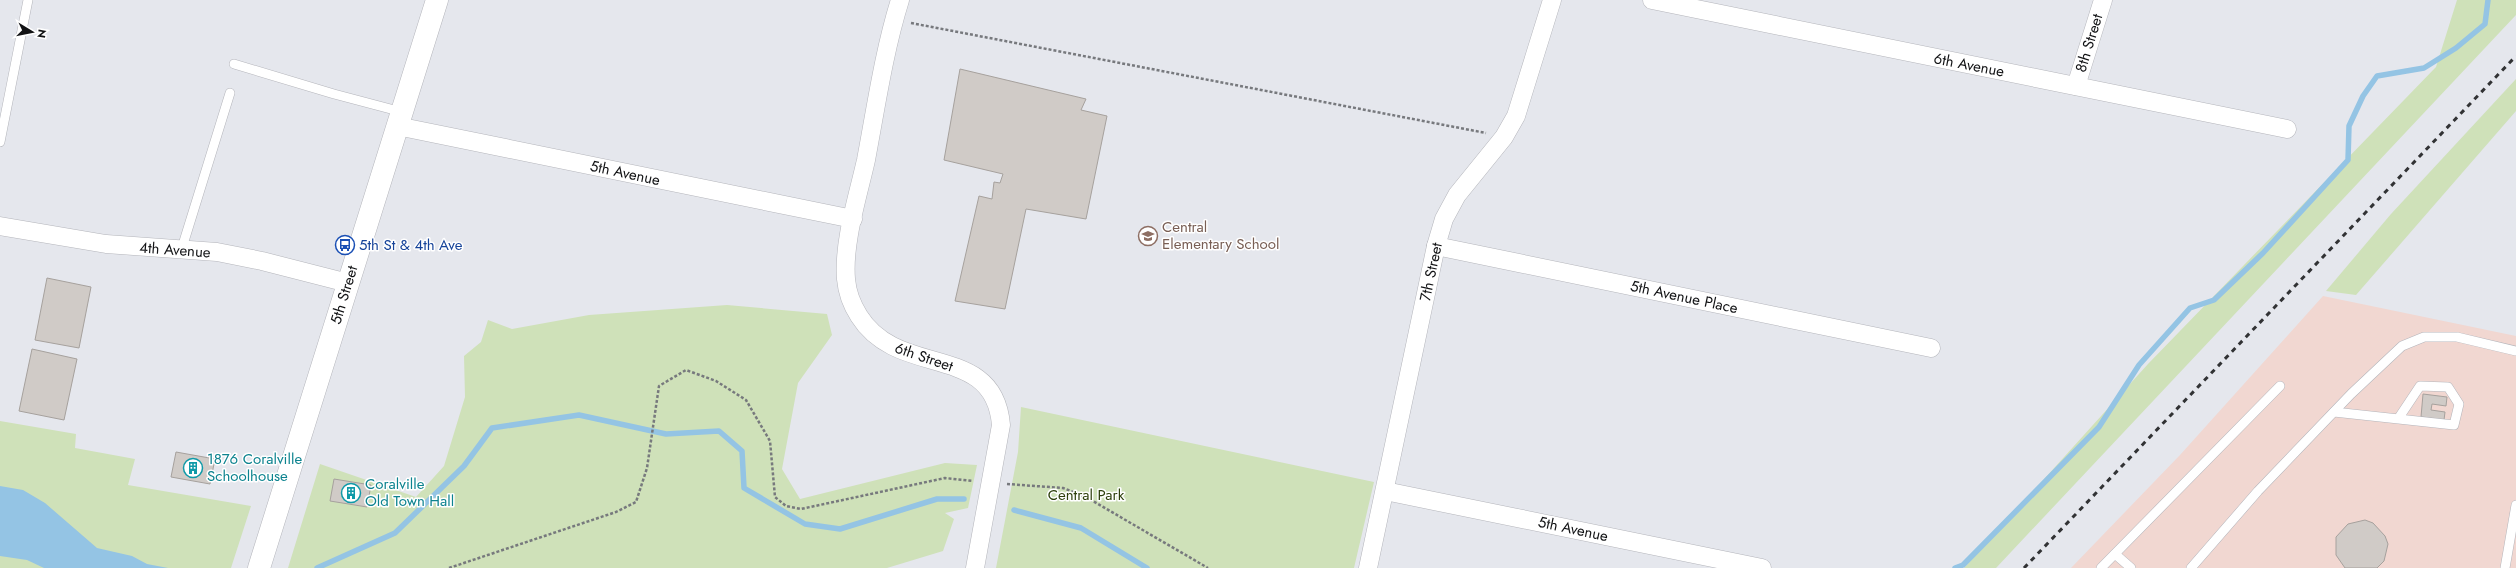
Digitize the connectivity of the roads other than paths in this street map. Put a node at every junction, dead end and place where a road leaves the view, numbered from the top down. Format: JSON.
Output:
{"nodes":[{"id":1,"x":28,"y":0,"type":"edge"},
{"id":2,"x":437,"y":0,"type":"edge"},
{"id":3,"x":900,"y":0,"type":"edge"},
{"id":4,"x":1552,"y":0,"type":"edge"},
{"id":5,"x":1652,"y":0,"type":"edge"},
{"id":6,"x":2103,"y":0,"type":"edge"},
{"id":7,"x":234,"y":64,"type":"dead end"},
{"id":8,"x":2076,"y":86,"type":"junction"},
{"id":9,"x":230,"y":93,"type":"dead end"},
{"id":10,"x":400,"y":119,"type":"junction"},
{"id":11,"x":2287,"y":129,"type":"dead end"},
{"id":12,"x":0,"y":142,"type":"edge"},
{"id":13,"x":853,"y":219,"type":"junction"},
{"id":14,"x":0,"y":226,"type":"edge"},
{"id":15,"x":1436,"y":246,"type":"junction"},
{"id":16,"x":181,"y":251,"type":"junction"},
{"id":17,"x":348,"y":283,"type":"junction"},
{"id":18,"x":1931,"y":348,"type":"dead end"},
{"id":19,"x":2516,"y":352,"type":"edge"},
{"id":20,"x":2280,"y":386,"type":"dead end"},
{"id":21,"x":2334,"y":412,"type":"junction"},
{"id":22,"x":2398,"y":419,"type":"junction"},
{"id":23,"x":1385,"y":490,"type":"junction"},
{"id":24,"x":2516,"y":504,"type":"edge"},
{"id":25,"x":2115,"y":554,"type":"junction"},
{"id":26,"x":259,"y":568,"type":"edge"},
{"id":27,"x":975,"y":568,"type":"edge"},
{"id":28,"x":1368,"y":568,"type":"edge"},
{"id":29,"x":1762,"y":568,"type":"edge"},
{"id":30,"x":2101,"y":568,"type":"edge"},
{"id":31,"x":2131,"y":568,"type":"edge"},
{"id":32,"x":2191,"y":568,"type":"edge"},
{"id":33,"x":2505,"y":568,"type":"edge"}],
"edges":[{"from":1,"to":12,"type":"lane"},
{"from":2,"to":10,"type":"street","name":"5th Street"},
{"from":3,"to":13,"type":"street","name":"6th Street"},
{"from":4,"to":15,"type":"street","name":"7th Street"},
{"from":5,"to":8,"type":"street","name":"6th Avenue"},
{"from":6,"to":8,"type":"street","name":"8th Street"},
{"from":7,"to":10,"type":"lane"},
{"from":8,"to":11,"type":"street","name":"6th Avenue"},
{"from":9,"to":16,"type":"lane"},
{"from":10,"to":13,"type":"street","name":"5th Avenue"},
{"from":10,"to":17,"type":"street","name":"5th Street"},
{"from":13,"to":27,"type":"street","name":"6th Street"},
{"from":14,"to":16,"type":"street","name":"4th Avenue"},
{"from":15,"to":18,"type":"street","name":"5th Avenue Place"},
{"from":15,"to":23,"type":"street","name":"7th Street"},
{"from":16,"to":17,"type":"street","name":"4th Avenue"},
{"from":17,"to":26,"type":"street","name":"5th Street"},
{"from":19,"to":21,"type":"lane"},
{"from":20,"to":25,"type":"lane"},
{"from":21,"to":22,"type":"lane"},
{"from":21,"to":32,"type":"lane"},
{"from":22,"to":22,"type":"lane"},
{"from":23,"to":28,"type":"street","name":"7th Street"},
{"from":23,"to":29,"type":"street","name":"5th Avenue"},
{"from":24,"to":33,"type":"lane"},
{"from":25,"to":30,"type":"lane"},
{"from":25,"to":31,"type":"lane"}]}
